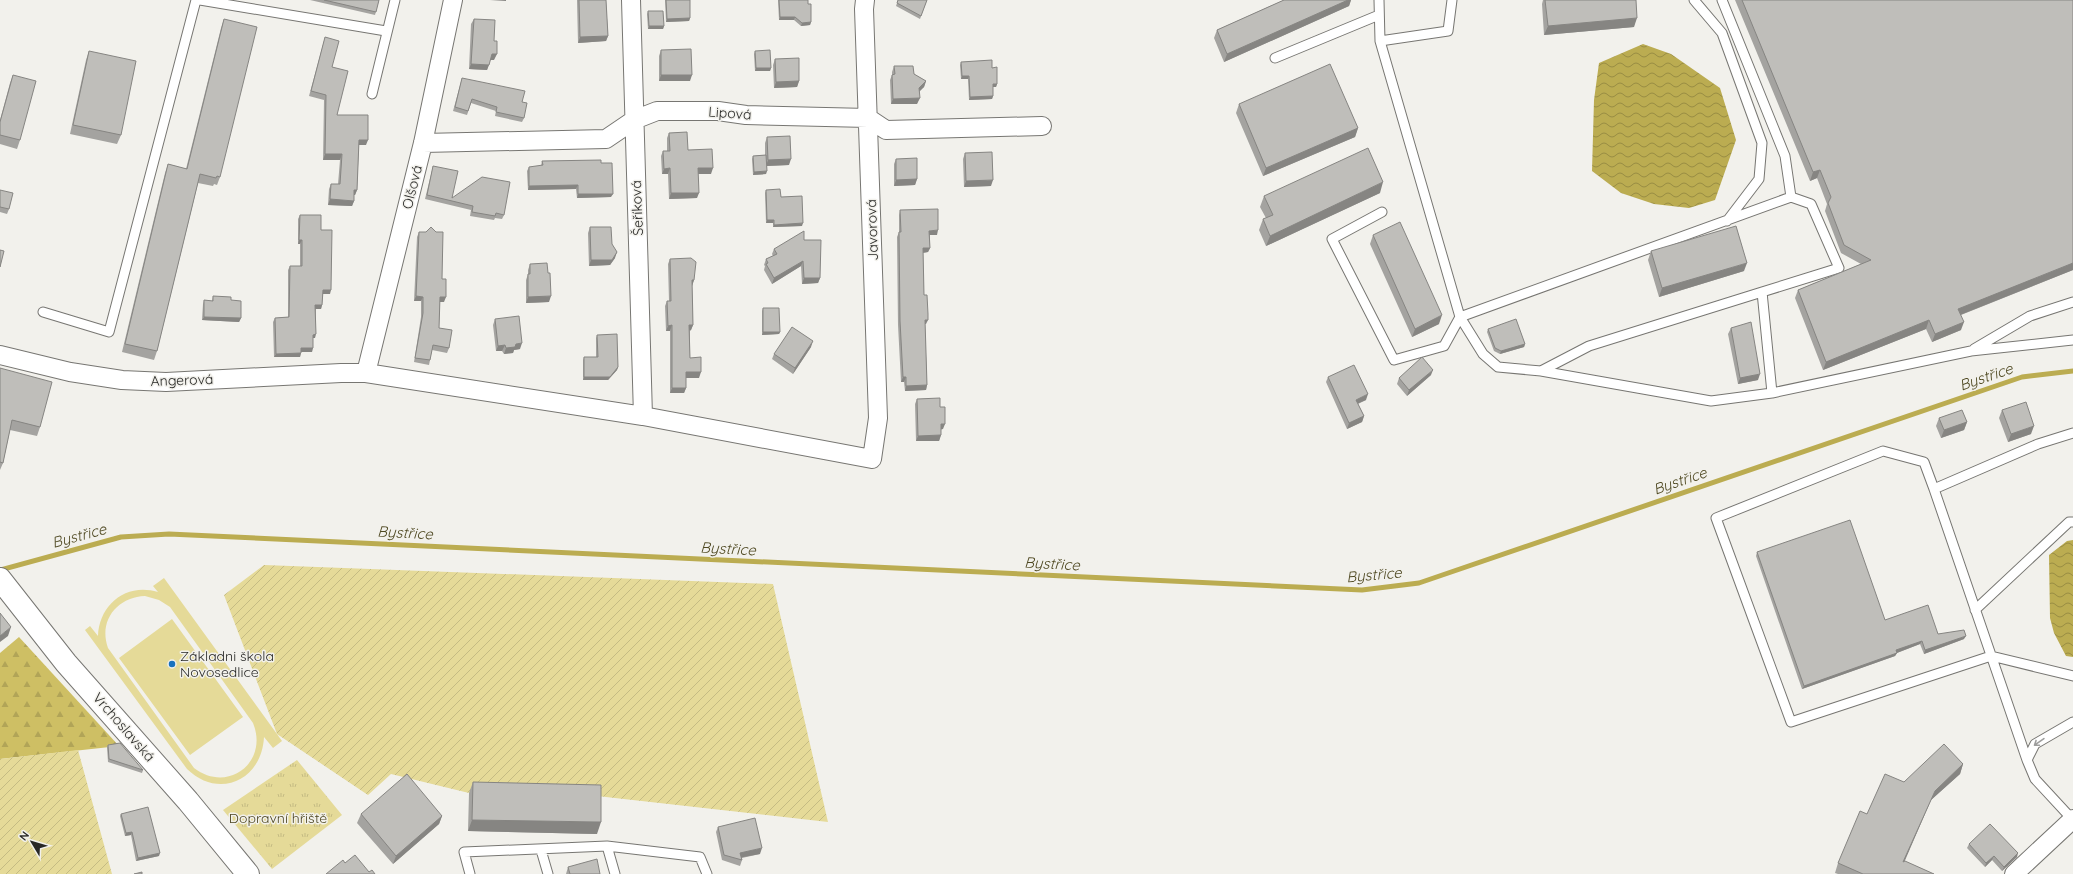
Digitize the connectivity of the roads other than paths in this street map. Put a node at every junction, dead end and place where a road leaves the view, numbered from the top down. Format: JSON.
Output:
{"nodes":[{"id":1,"x":196,"y":0,"type":"edge"},
{"id":2,"x":200,"y":0,"type":"edge"},
{"id":3,"x":395,"y":0,"type":"edge"},
{"id":4,"x":453,"y":0,"type":"edge"},
{"id":5,"x":631,"y":0,"type":"edge"},
{"id":6,"x":865,"y":0,"type":"edge"},
{"id":7,"x":1379,"y":0,"type":"edge"},
{"id":8,"x":1452,"y":0,"type":"edge"},
{"id":9,"x":1694,"y":0,"type":"edge"},
{"id":10,"x":1722,"y":0,"type":"edge"},
{"id":11,"x":1379,"y":16,"type":"junction"},
{"id":12,"x":386,"y":31,"type":"junction"},
{"id":13,"x":1380,"y":41,"type":"junction"},
{"id":14,"x":1275,"y":58,"type":"dead end"},
{"id":15,"x":372,"y":94,"type":"dead end"},
{"id":16,"x":868,"y":118,"type":"junction"},
{"id":17,"x":634,"y":120,"type":"junction"},
{"id":18,"x":1042,"y":126,"type":"dead end"},
{"id":19,"x":423,"y":143,"type":"junction"},
{"id":20,"x":1791,"y":197,"type":"junction"},
{"id":21,"x":1382,"y":212,"type":"dead end"},
{"id":22,"x":1727,"y":221,"type":"junction"},
{"id":23,"x":1762,"y":292,"type":"junction"},
{"id":24,"x":2073,"y":302,"type":"edge"},
{"id":25,"x":43,"y":312,"type":"dead end"},
{"id":26,"x":1460,"y":317,"type":"junction"},
{"id":27,"x":2073,"y":340,"type":"edge"},
{"id":28,"x":1971,"y":351,"type":"junction"},
{"id":29,"x":0,"y":355,"type":"edge"},
{"id":30,"x":1541,"y":371,"type":"junction"},
{"id":31,"x":366,"y":373,"type":"junction"},
{"id":32,"x":1772,"y":393,"type":"junction"},
{"id":33,"x":643,"y":416,"type":"junction"},
{"id":34,"x":2073,"y":434,"type":"edge"},
{"id":35,"x":872,"y":459,"type":"joint"},
{"id":36,"x":1934,"y":489,"type":"junction"},
{"id":37,"x":2073,"y":522,"type":"edge"},
{"id":38,"x":3,"y":583,"type":"edge"},
{"id":39,"x":1975,"y":610,"type":"junction"},
{"id":40,"x":1991,"y":656,"type":"junction"},
{"id":41,"x":2073,"y":676,"type":"edge"},
{"id":42,"x":2073,"y":722,"type":"edge"},
{"id":43,"x":2027,"y":760,"type":"junction"},
{"id":44,"x":2073,"y":819,"type":"edge"},
{"id":45,"x":607,"y":846,"type":"junction"},
{"id":46,"x":541,"y":850,"type":"junction"},
{"id":47,"x":248,"y":874,"type":"edge"},
{"id":48,"x":470,"y":874,"type":"edge"},
{"id":49,"x":548,"y":874,"type":"edge"},
{"id":50,"x":615,"y":874,"type":"edge"},
{"id":51,"x":707,"y":874,"type":"edge"},
{"id":52,"x":2014,"y":874,"type":"edge"}],
"edges":[{"from":1,"to":25,"type":"lane"},
{"from":2,"to":12,"type":"lane"},
{"from":3,"to":12,"type":"lane"},
{"from":4,"to":19,"type":"street","name":"Olšová"},
{"from":5,"to":17,"type":"street","name":"Šeříková"},
{"from":6,"to":16,"type":"street","name":"Javorová"},
{"from":7,"to":11,"type":"lane"},
{"from":8,"to":13,"type":"lane"},
{"from":9,"to":22,"type":"lane"},
{"from":10,"to":20,"type":"lane"},
{"from":11,"to":13,"type":"lane"},
{"from":11,"to":14,"type":"lane"},
{"from":12,"to":15,"type":"lane"},
{"from":13,"to":26,"type":"lane"},
{"from":16,"to":17,"type":"street","name":"Lipová"},
{"from":16,"to":18,"type":"street"},
{"from":16,"to":35,"type":"street","name":"Javorová"},
{"from":17,"to":19,"type":"street","name":"Lipová"},
{"from":17,"to":33,"type":"street","name":"Šeříková"},
{"from":19,"to":31,"type":"street","name":"Olšová"},
{"from":20,"to":22,"type":"lane"},
{"from":20,"to":23,"type":"lane"},
{"from":21,"to":26,"type":"lane"},
{"from":22,"to":26,"type":"lane"},
{"from":23,"to":30,"type":"lane"},
{"from":23,"to":32,"type":"lane"},
{"from":24,"to":28,"type":"lane"},
{"from":26,"to":30,"type":"lane"},
{"from":27,"to":28,"type":"lane"},
{"from":28,"to":32,"type":"lane"},
{"from":29,"to":31,"type":"street","name":"Angerová"},
{"from":30,"to":32,"type":"lane"},
{"from":31,"to":33,"type":"street","name":"Angerová"},
{"from":33,"to":35,"type":"street","name":"Angerová"},
{"from":34,"to":36,"type":"lane"},
{"from":36,"to":39,"type":"lane"},
{"from":36,"to":40,"type":"lane"},
{"from":37,"to":39,"type":"lane"},
{"from":38,"to":47,"type":"street","name":"Vrchoslavská"},
{"from":39,"to":40,"type":"lane"},
{"from":40,"to":41,"type":"lane"},
{"from":40,"to":43,"type":"lane"},
{"from":42,"to":43,"type":"lane","one_way":true},
{"from":43,"to":44,"type":"lane"},
{"from":44,"to":52,"type":"street"},
{"from":45,"to":46,"type":"lane"},
{"from":45,"to":50,"type":"lane"},
{"from":45,"to":51,"type":"lane"},
{"from":46,"to":48,"type":"lane"},
{"from":46,"to":49,"type":"lane"}]}
